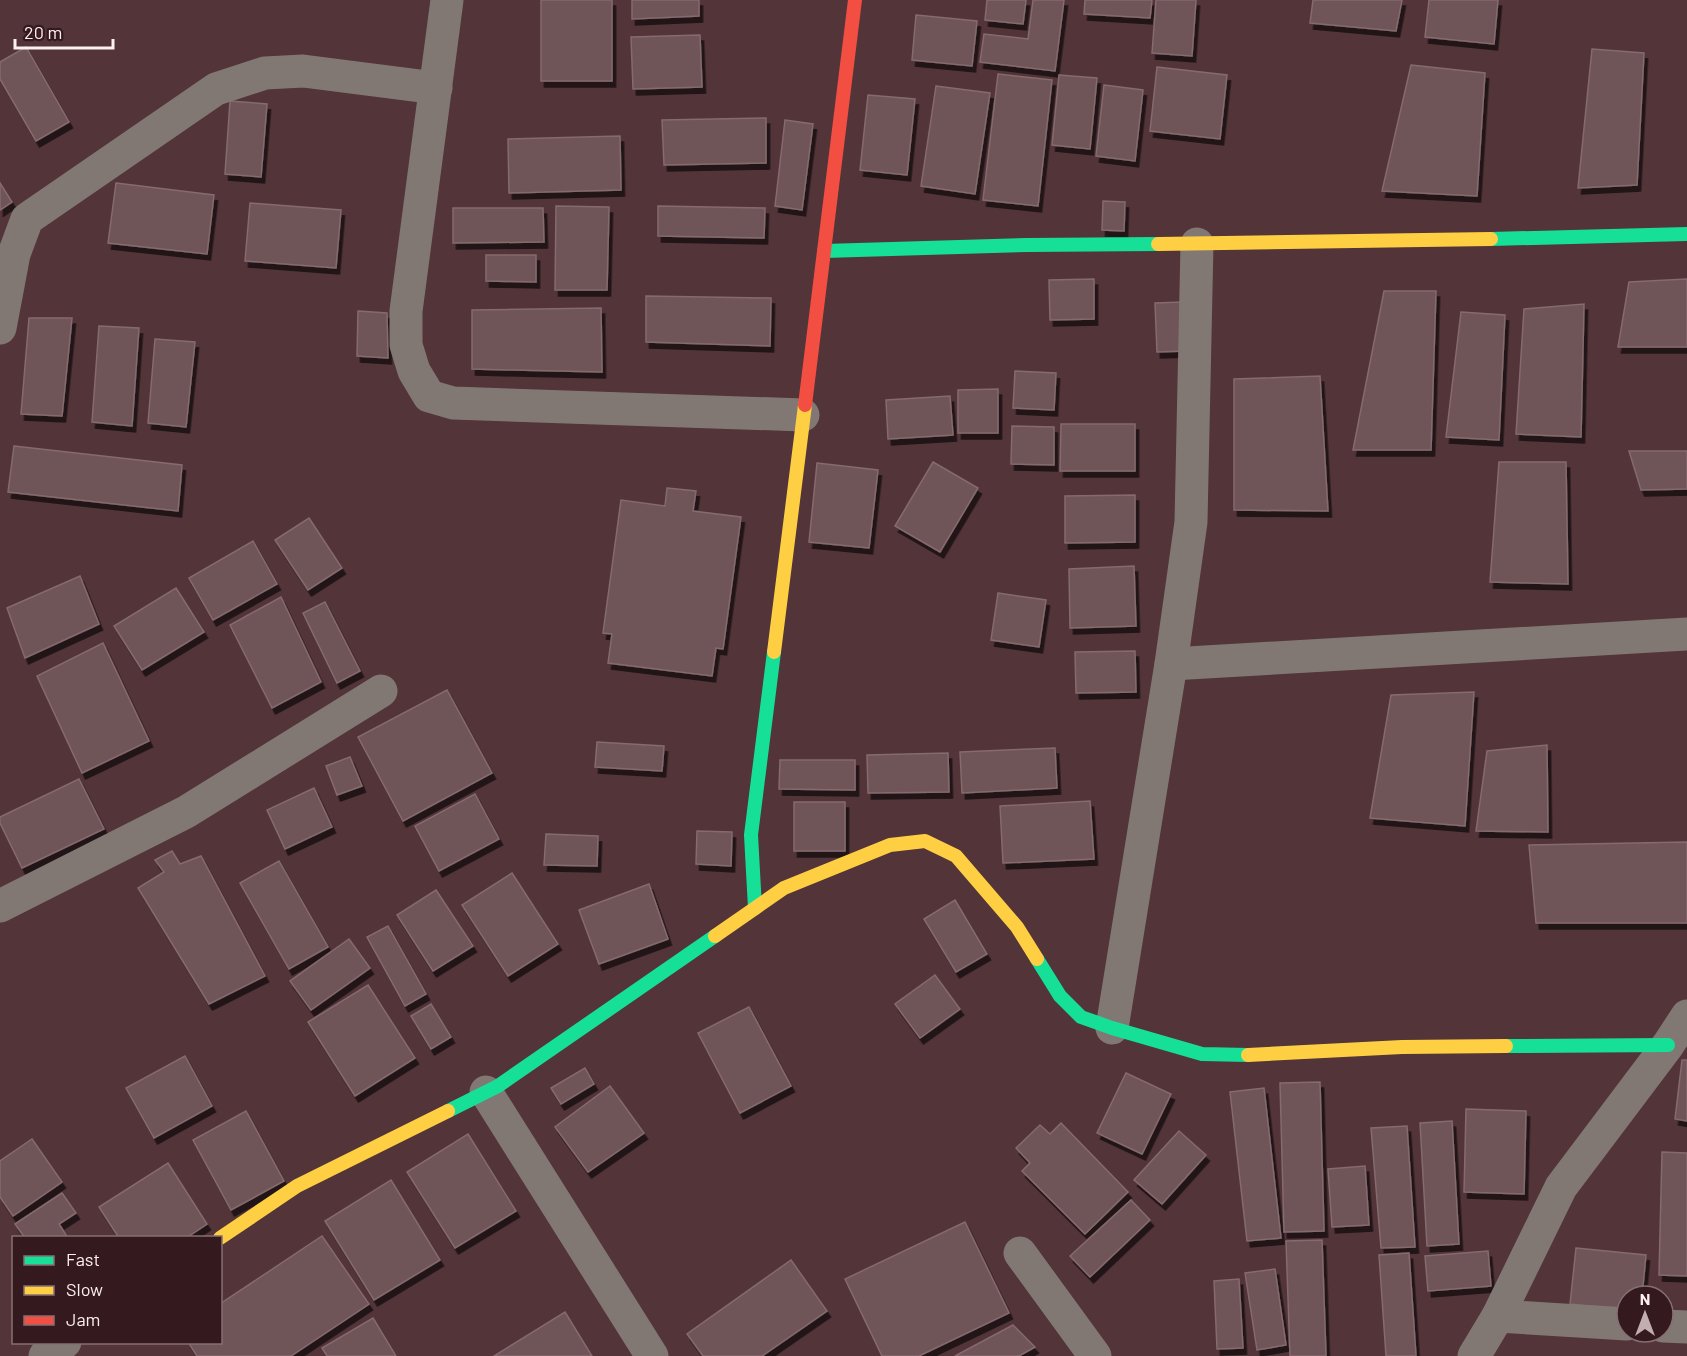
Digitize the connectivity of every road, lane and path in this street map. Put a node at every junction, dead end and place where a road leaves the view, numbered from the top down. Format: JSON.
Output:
{"nodes":[{"id":1,"x":447,"y":0,"type":"edge"},
{"id":2,"x":855,"y":0,"type":"edge"},
{"id":3,"x":436,"y":88,"type":"junction"},
{"id":4,"x":1687,"y":234,"type":"edge"},
{"id":5,"x":1197,"y":244,"type":"junction"},
{"id":6,"x":824,"y":251,"type":"junction"},
{"id":7,"x":0,"y":328,"type":"edge"},
{"id":8,"x":803,"y":415,"type":"junction"},
{"id":9,"x":1687,"y":634,"type":"edge"},
{"id":10,"x":1171,"y":664,"type":"junction"},
{"id":11,"x":381,"y":691,"type":"dead end"},
{"id":12,"x":0,"y":906,"type":"edge"},
{"id":13,"x":755,"y":908,"type":"junction"},
{"id":14,"x":1687,"y":1016,"type":"edge"},
{"id":15,"x":1112,"y":1028,"type":"junction"},
{"id":16,"x":1668,"y":1045,"type":"junction"},
{"id":17,"x":486,"y":1092,"type":"junction"},
{"id":18,"x":222,"y":1237,"type":"edge"},
{"id":19,"x":1020,"y":1253,"type":"dead end"},
{"id":20,"x":1498,"y":1316,"type":"junction"},
{"id":21,"x":1615,"y":1323,"type":"edge"},
{"id":22,"x":62,"y":1344,"type":"edge"},
{"id":23,"x":45,"y":1356,"type":"edge"},
{"id":24,"x":652,"y":1356,"type":"edge"},
{"id":25,"x":1095,"y":1356,"type":"edge"},
{"id":26,"x":1474,"y":1356,"type":"edge"}],
"edges":[{"from":1,"to":3,"type":"street"},
{"from":2,"to":6,"type":"street"},
{"from":3,"to":7,"type":"street"},
{"from":3,"to":8,"type":"street"},
{"from":4,"to":5,"type":"street"},
{"from":5,"to":6,"type":"street"},
{"from":5,"to":10,"type":"street"},
{"from":6,"to":8,"type":"street"},
{"from":8,"to":13,"type":"street"},
{"from":9,"to":10,"type":"street"},
{"from":10,"to":15,"type":"street"},
{"from":11,"to":12,"type":"street"},
{"from":13,"to":15,"type":"street"},
{"from":13,"to":17,"type":"street"},
{"from":14,"to":16,"type":"street"},
{"from":15,"to":16,"type":"street"},
{"from":16,"to":20,"type":"street"},
{"from":17,"to":18,"type":"street"},
{"from":17,"to":24,"type":"street"},
{"from":19,"to":25,"type":"street"},
{"from":20,"to":21,"type":"street"},
{"from":20,"to":26,"type":"street"},
{"from":22,"to":23,"type":"street"}]}
